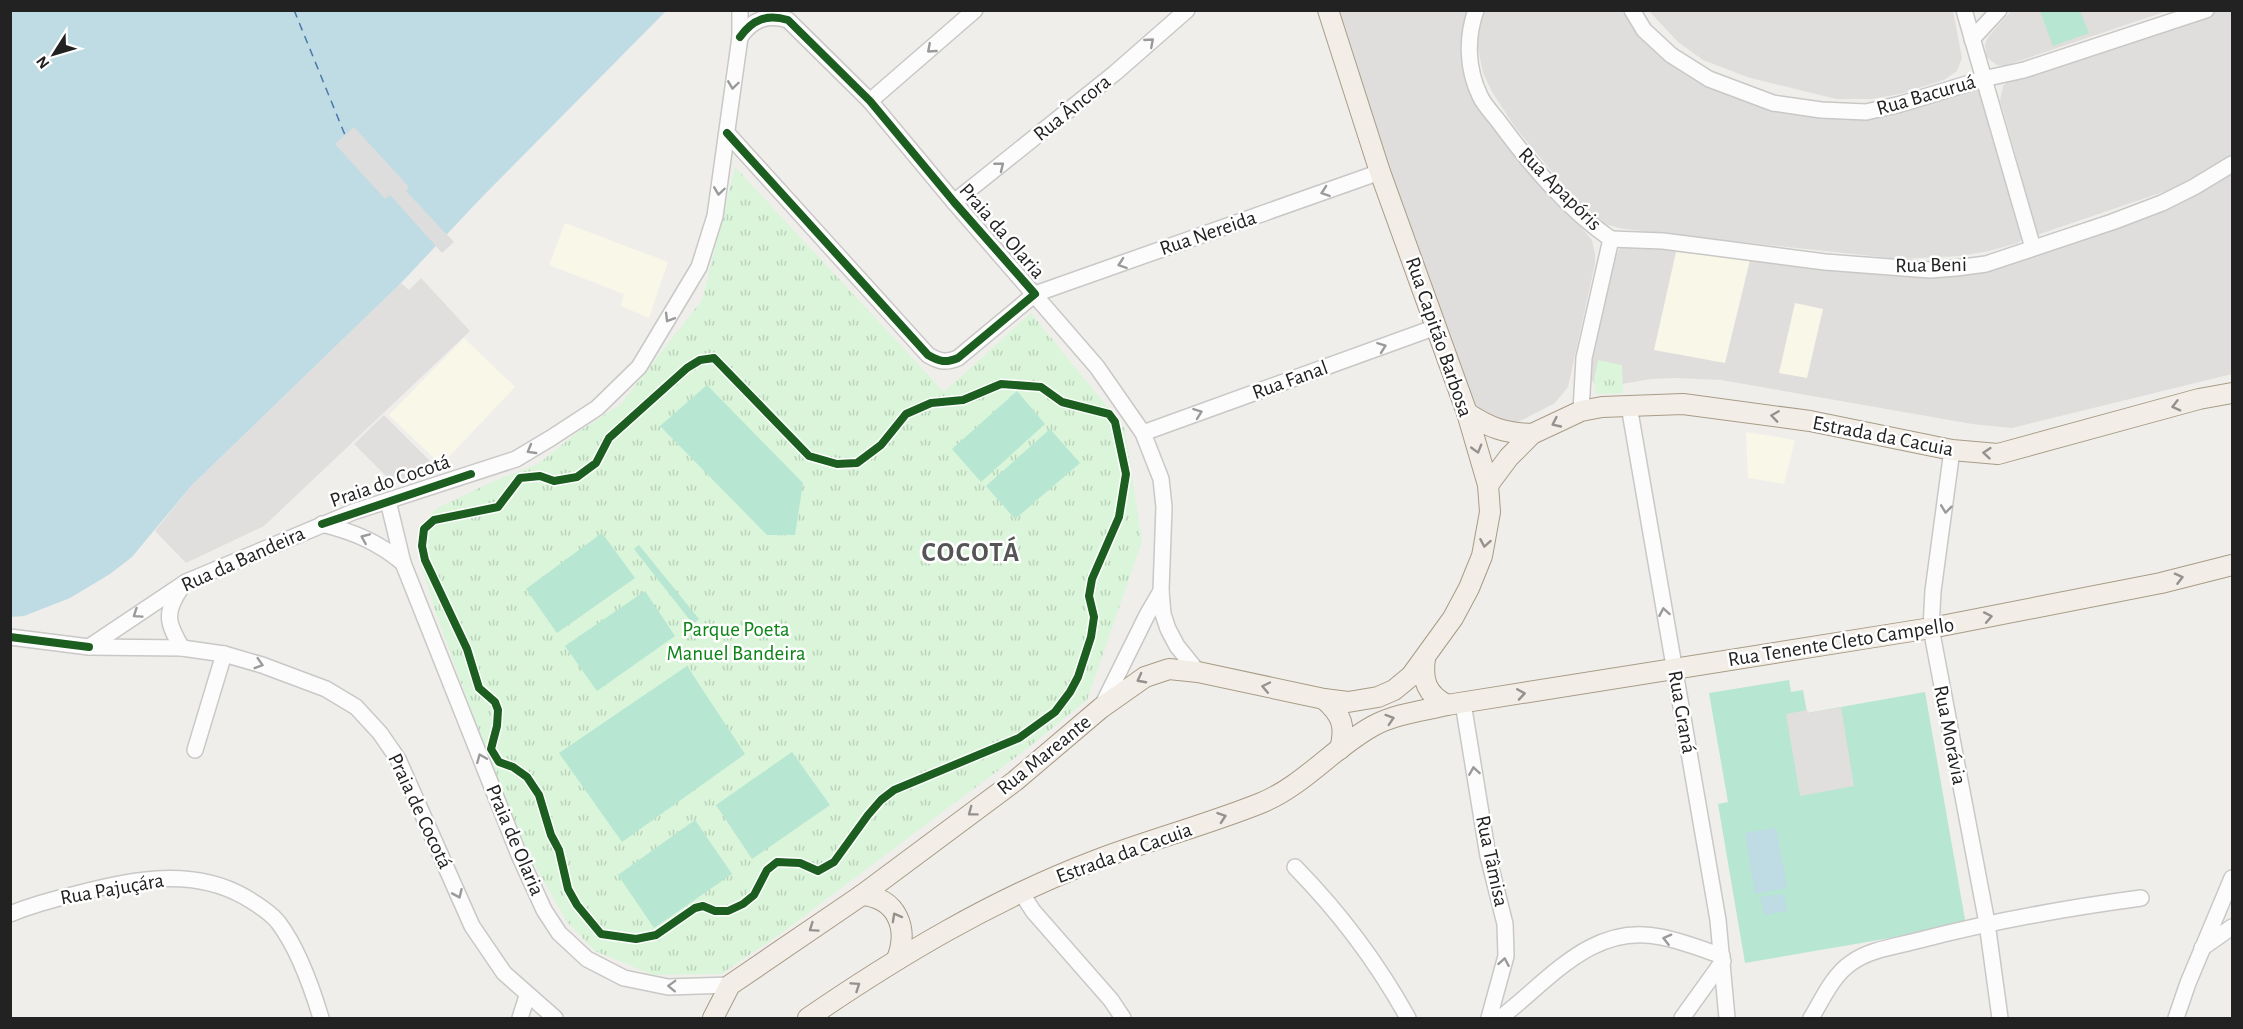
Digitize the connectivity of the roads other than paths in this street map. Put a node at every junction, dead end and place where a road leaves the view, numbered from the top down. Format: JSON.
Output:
{"nodes":[{"id":1,"x":740,"y":10,"type":"edge"},
{"id":2,"x":975,"y":10,"type":"edge"},
{"id":3,"x":1187,"y":10,"type":"edge"},
{"id":4,"x":1328,"y":10,"type":"edge"},
{"id":5,"x":1476,"y":10,"type":"edge"},
{"id":6,"x":1632,"y":10,"type":"edge"},
{"id":7,"x":1964,"y":10,"type":"edge"},
{"id":8,"x":1999,"y":10,"type":"edge"},
{"id":9,"x":2206,"y":10,"type":"edge"},
{"id":10,"x":740,"y":37,"type":"junction"},
{"id":11,"x":1972,"y":39,"type":"junction"},
{"id":12,"x":1983,"y":79,"type":"junction"},
{"id":13,"x":870,"y":101,"type":"junction"},
{"id":14,"x":727,"y":133,"type":"junction"},
{"id":15,"x":2232,"y":164,"type":"edge"},
{"id":16,"x":1380,"y":172,"type":"junction"},
{"id":17,"x":954,"y":202,"type":"junction"},
{"id":18,"x":1611,"y":239,"type":"junction"},
{"id":19,"x":2033,"y":249,"type":"junction"},
{"id":20,"x":1035,"y":294,"type":"junction"},
{"id":21,"x":1436,"y":327,"type":"junction"},
{"id":22,"x":2232,"y":393,"type":"edge"},
{"id":23,"x":1629,"y":405,"type":"junction"},
{"id":24,"x":1581,"y":411,"type":"junction"},
{"id":25,"x":1467,"y":413,"type":"junction"},
{"id":26,"x":1143,"y":433,"type":"junction"},
{"id":27,"x":1532,"y":434,"type":"junction"},
{"id":28,"x":1952,"y":450,"type":"junction"},
{"id":29,"x":1488,"y":485,"type":"junction"},
{"id":30,"x":387,"y":501,"type":"junction"},
{"id":31,"x":322,"y":524,"type":"junction"},
{"id":32,"x":403,"y":563,"type":"junction"},
{"id":33,"x":2232,"y":565,"type":"edge"},
{"id":34,"x":186,"y":582,"type":"junction"},
{"id":35,"x":1161,"y":591,"type":"junction"},
{"id":36,"x":1931,"y":628,"type":"junction"},
{"id":37,"x":115,"y":629,"type":"junction"},
{"id":38,"x":10,"y":637,"type":"edge"},
{"id":39,"x":89,"y":647,"type":"junction"},
{"id":40,"x":122,"y":647,"type":"junction"},
{"id":41,"x":182,"y":648,"type":"junction"},
{"id":42,"x":224,"y":654,"type":"junction"},
{"id":43,"x":1425,"y":658,"type":"junction"},
{"id":44,"x":1674,"y":670,"type":"junction"},
{"id":45,"x":1198,"y":672,"type":"junction"},
{"id":46,"x":1324,"y":699,"type":"junction"},
{"id":47,"x":1455,"y":704,"type":"junction"},
{"id":48,"x":1101,"y":708,"type":"junction"},
{"id":49,"x":1340,"y":749,"type":"junction"},
{"id":50,"x":195,"y":750,"type":"dead end"},
{"id":51,"x":1295,"y":867,"type":"dead end"},
{"id":52,"x":2232,"y":878,"type":"edge"},
{"id":53,"x":1021,"y":892,"type":"junction"},
{"id":54,"x":862,"y":895,"type":"junction"},
{"id":55,"x":2141,"y":898,"type":"dead end"},
{"id":56,"x":10,"y":914,"type":"edge"},
{"id":57,"x":1987,"y":923,"type":"junction"},
{"id":58,"x":2232,"y":927,"type":"edge"},
{"id":59,"x":2202,"y":948,"type":"junction"},
{"id":60,"x":897,"y":959,"type":"junction"},
{"id":61,"x":1723,"y":959,"type":"junction"},
{"id":62,"x":730,"y":985,"type":"junction"},
{"id":63,"x":527,"y":996,"type":"junction"},
{"id":64,"x":549,"y":1014,"type":"edge"},
{"id":65,"x":811,"y":1017,"type":"edge"},
{"id":66,"x":321,"y":1018,"type":"edge"},
{"id":67,"x":520,"y":1018,"type":"edge"},
{"id":68,"x":713,"y":1018,"type":"edge"},
{"id":69,"x":1123,"y":1018,"type":"edge"},
{"id":70,"x":1408,"y":1018,"type":"edge"},
{"id":71,"x":1489,"y":1018,"type":"edge"},
{"id":72,"x":1500,"y":1018,"type":"edge"},
{"id":73,"x":1682,"y":1018,"type":"edge"},
{"id":74,"x":1727,"y":1018,"type":"edge"},
{"id":75,"x":1812,"y":1018,"type":"edge"},
{"id":76,"x":2000,"y":1018,"type":"edge"},
{"id":77,"x":2176,"y":1018,"type":"edge"}],
"edges":[{"from":1,"to":10,"type":"street"},
{"from":2,"to":13,"type":"street","one_way":true},
{"from":17,"to":3,"type":"street","name":"Rua Âncora","one_way":true},
{"from":4,"to":16,"type":"main road","name":"Rua Capitão Barbosa"},
{"from":5,"to":18,"type":"street","name":"Rua Apapóris"},
{"from":6,"to":12,"type":"street","name":"Rua Bacuruá"},
{"from":7,"to":11,"type":"street"},
{"from":8,"to":11,"type":"street"},
{"from":9,"to":12,"type":"street","name":"Rua Bacuruá"},
{"from":10,"to":13,"type":"street","name":"Praia da Olaria"},
{"from":10,"to":14,"type":"street","one_way":true},
{"from":11,"to":12,"type":"street"},
{"from":12,"to":19,"type":"street"},
{"from":13,"to":17,"type":"street","name":"Praia da Olaria"},
{"from":14,"to":20,"type":"street","name":"Praia da Olaria"},
{"from":14,"to":30,"type":"street","name":"Praia do Cocotá","one_way":true},
{"from":15,"to":19,"type":"street","name":"Rua Beni"},
{"from":16,"to":20,"type":"street","name":"Rua Nereida","one_way":true},
{"from":16,"to":21,"type":"main road","name":"Rua Capitão Barbosa"},
{"from":17,"to":20,"type":"street","name":"Praia da Olaria"},
{"from":18,"to":19,"type":"street","name":"Rua Beni"},
{"from":18,"to":24,"type":"street","name":"Rua Apapóris"},
{"from":20,"to":26,"type":"street","name":"Praia da Olaria"},
{"from":21,"to":25,"type":"main road","name":"Rua Capitão Barbosa"},
{"from":26,"to":21,"type":"street","name":"Rua Fanal","one_way":true},
{"from":22,"to":28,"type":"main road","name":"Estrada da Cacuia","one_way":true},
{"from":23,"to":24,"type":"main road","name":"Estrada da Cacuia"},
{"from":28,"to":23,"type":"main road","name":"Estrada da Cacuia","one_way":true},
{"from":44,"to":23,"type":"street","name":"Rua Graná","one_way":true},
{"from":24,"to":27,"type":"main road","name":"Estrada da Cacuia","one_way":true},
{"from":25,"to":27,"type":"main road","name":"Estrada da Cacuia"},
{"from":25,"to":29,"type":"main road","name":"Rua Capitão Barbosa","one_way":true},
{"from":26,"to":35,"type":"street","name":"Praia da Olaria"},
{"from":27,"to":29,"type":"main road","name":"Estrada da Cacuia"},
{"from":28,"to":36,"type":"street","name":"Rua Morávia","one_way":true},
{"from":29,"to":43,"type":"main road","name":"Rua Capitão Barbosa","one_way":true},
{"from":30,"to":31,"type":"street","name":"Praia do Cocotá"},
{"from":30,"to":32,"type":"street","name":"Praia de Olaria"},
{"from":32,"to":31,"type":"street","name":"Rua da Bandeira","one_way":true},
{"from":31,"to":34,"type":"street","name":"Rua da Bandeira"},
{"from":62,"to":32,"type":"street","name":"Praia de Olaria","one_way":true},
{"from":36,"to":33,"type":"main road","name":"Rua Tenente Cleto Campello","one_way":true},
{"from":34,"to":37,"type":"street","name":"Rua da Bandeira","one_way":true},
{"from":34,"to":41,"type":"street"},
{"from":35,"to":45,"type":"street","name":"Praia da Olaria"},
{"from":35,"to":48,"type":"street","name":"Praia da Olaria"},
{"from":36,"to":44,"type":"main road","name":"Rua Tenente Cleto Campello"},
{"from":36,"to":57,"type":"street","name":"Rua Morávia"},
{"from":37,"to":39,"type":"street","name":"Rua da Bandeira"},
{"from":37,"to":40,"type":"street"},
{"from":38,"to":39,"type":"street"},
{"from":39,"to":40,"type":"street","name":"Praia de Cocotá"},
{"from":40,"to":41,"type":"street","name":"Praia de Cocotá"},
{"from":41,"to":42,"type":"street","name":"Praia de Cocotá"},
{"from":42,"to":50,"type":"street"},
{"from":42,"to":63,"type":"street","name":"Praia de Cocotá","one_way":true},
{"from":43,"to":46,"type":"main road","name":"Rua Mareante"},
{"from":43,"to":47,"type":"main road"},
{"from":47,"to":44,"type":"main road","name":"Rua Tenente Cleto Campello","one_way":true},
{"from":44,"to":61,"type":"street","name":"Rua Graná"},
{"from":46,"to":45,"type":"main road","name":"Rua Mareante","one_way":true},
{"from":45,"to":48,"type":"main road","name":"Rua Mareante","one_way":true},
{"from":46,"to":49,"type":"main road"},
{"from":49,"to":47,"type":"main road","name":"Estrada da Cacuia","one_way":true},
{"from":71,"to":47,"type":"street","name":"Rua Tâmisa","one_way":true},
{"from":48,"to":54,"type":"main road","name":"Rua Mareante","one_way":true},
{"from":53,"to":49,"type":"main road","name":"Estrada da Cacuia","one_way":true},
{"from":51,"to":70,"type":"street"},
{"from":52,"to":59,"type":"street"},
{"from":53,"to":60,"type":"main road","name":"Estrada da Cacuia"},
{"from":53,"to":69,"type":"street"},
{"from":60,"to":54,"type":"main road","one_way":true},
{"from":54,"to":62,"type":"main road","name":"Rua Mareante","one_way":true},
{"from":55,"to":57,"type":"street"},
{"from":56,"to":66,"type":"street","name":"Rua Pajuçára"},
{"from":57,"to":75,"type":"street"},
{"from":57,"to":76,"type":"street","name":"Rua Morávia"},
{"from":58,"to":59,"type":"street"},
{"from":59,"to":77,"type":"street"},
{"from":65,"to":60,"type":"main road","name":"Estrada da Cacuia","one_way":true},
{"from":61,"to":72,"type":"street","one_way":true},
{"from":61,"to":73,"type":"street"},
{"from":61,"to":74,"type":"street","name":"Rua Graná"},
{"from":62,"to":68,"type":"main road","name":"Rua Mareante"},
{"from":63,"to":64,"type":"street","name":"Praia de Cocotá"},
{"from":63,"to":67,"type":"street"}]}
